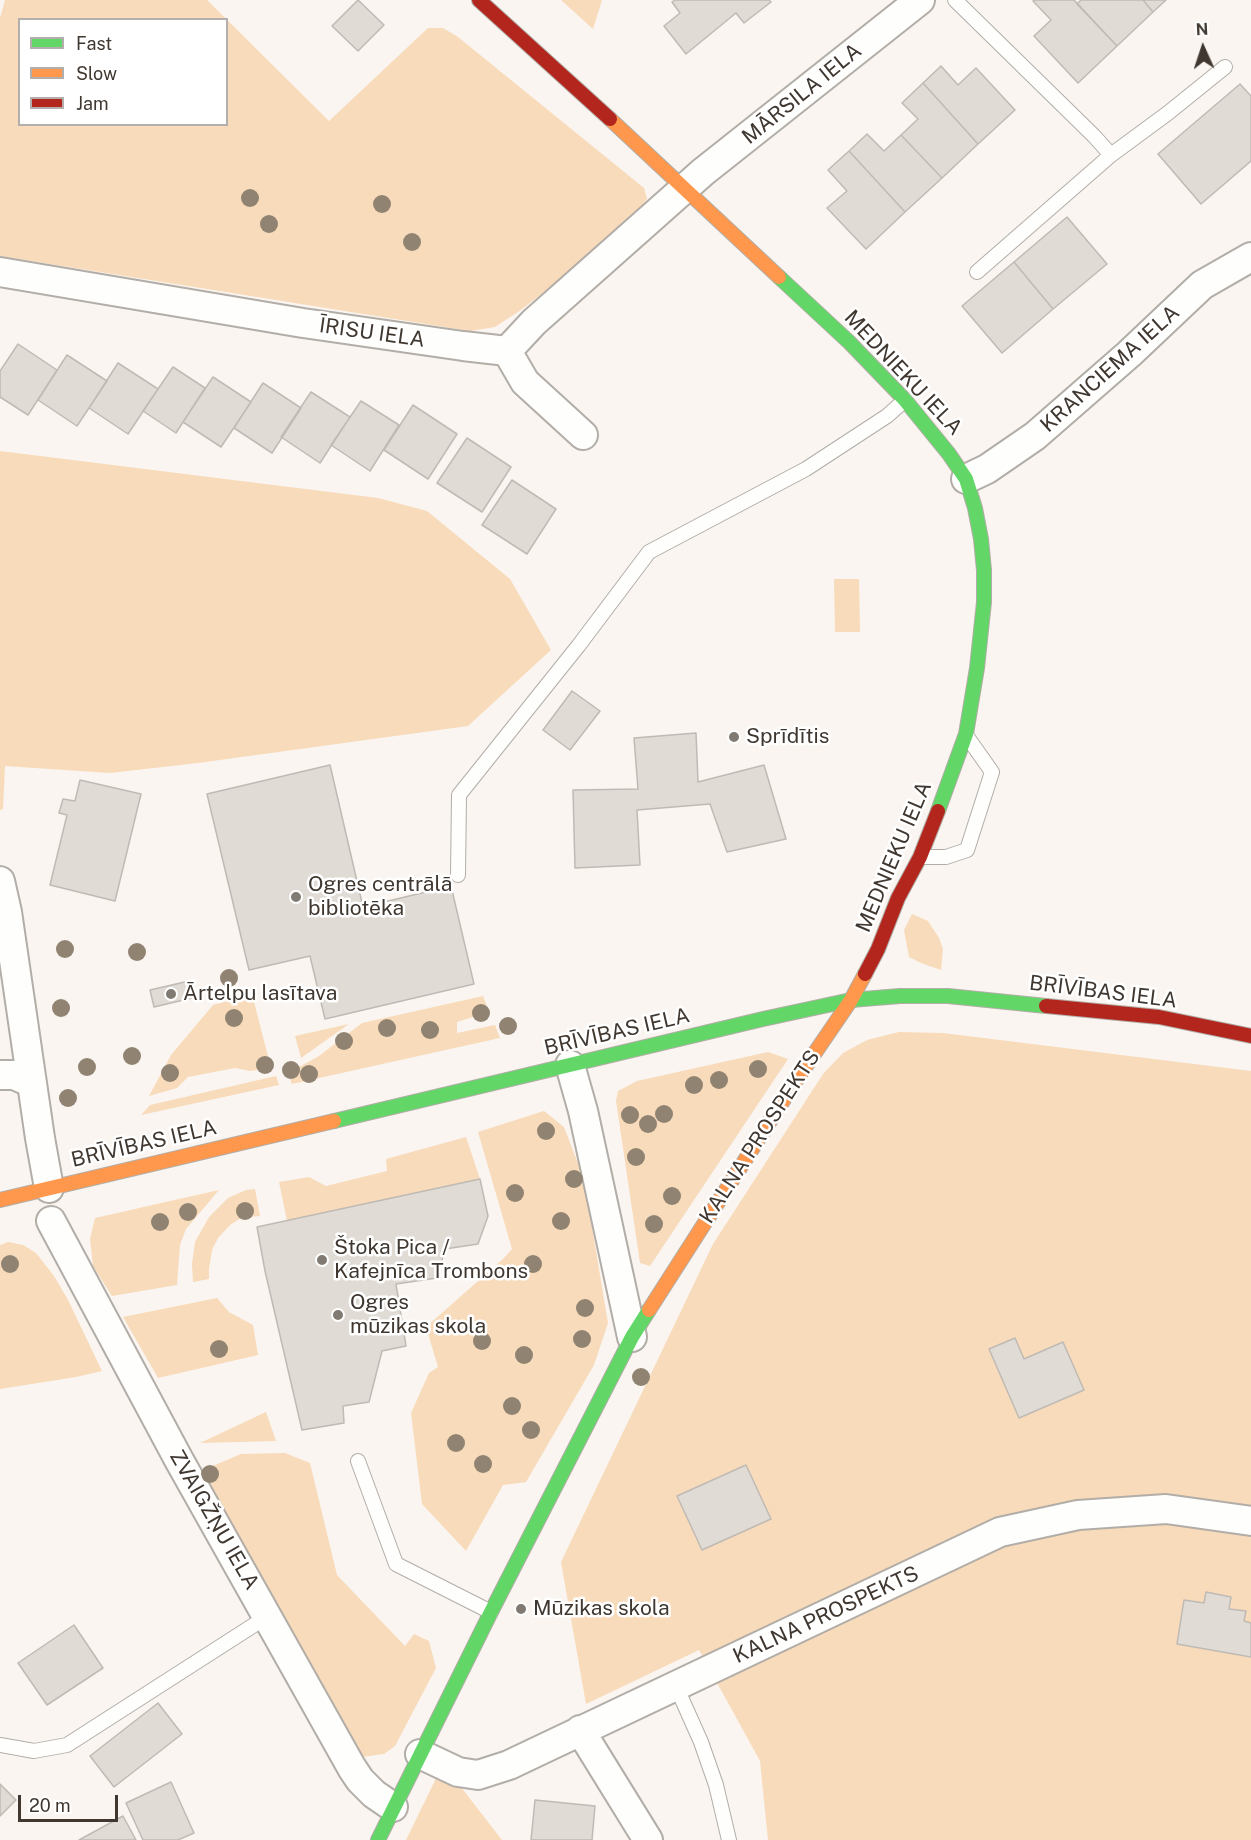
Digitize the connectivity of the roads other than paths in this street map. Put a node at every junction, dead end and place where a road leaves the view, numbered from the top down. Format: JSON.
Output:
{"nodes":[{"id":1,"x":479,"y":0,"type":"edge"},
{"id":2,"x":920,"y":0,"type":"edge"},
{"id":3,"x":955,"y":0,"type":"edge"},
{"id":4,"x":1225,"y":67,"type":"dead end"},
{"id":5,"x":1112,"y":155,"type":"junction"},
{"id":6,"x":685,"y":189,"type":"junction"},
{"id":7,"x":1251,"y":257,"type":"edge"},
{"id":8,"x":0,"y":272,"type":"edge"},
{"id":9,"x":977,"y":272,"type":"dead end"},
{"id":10,"x":507,"y":351,"type":"junction"},
{"id":11,"x":905,"y":400,"type":"junction"},
{"id":12,"x":583,"y":435,"type":"dead end"},
{"id":13,"x":966,"y":479,"type":"junction"},
{"id":14,"x":966,"y":734,"type":"junction"},
{"id":15,"x":920,"y":857,"type":"junction"},
{"id":16,"x":458,"y":875,"type":"dead end"},
{"id":17,"x":0,"y":881,"type":"edge"},
{"id":18,"x":851,"y":1000,"type":"junction"},
{"id":19,"x":1251,"y":1036,"type":"edge"},
{"id":20,"x":570,"y":1065,"type":"junction"},
{"id":21,"x":0,"y":1075,"type":"edge"},
{"id":22,"x":32,"y":1083,"type":"junction"},
{"id":23,"x":49,"y":1188,"type":"junction"},
{"id":24,"x":0,"y":1200,"type":"edge"},
{"id":25,"x":51,"y":1221,"type":"dead end"},
{"id":26,"x":632,"y":1337,"type":"junction"},
{"id":27,"x":358,"y":1461,"type":"dead end"},
{"id":28,"x":1251,"y":1521,"type":"edge"},
{"id":29,"x":491,"y":1612,"type":"junction"},
{"id":30,"x":268,"y":1616,"type":"junction"},
{"id":31,"x":676,"y":1686,"type":"junction"},
{"id":32,"x":580,"y":1730,"type":"junction"},
{"id":33,"x":0,"y":1745,"type":"edge"},
{"id":34,"x":420,"y":1754,"type":"junction"},
{"id":35,"x":393,"y":1807,"type":"junction"},
{"id":36,"x":378,"y":1840,"type":"edge"},
{"id":37,"x":648,"y":1840,"type":"edge"},
{"id":38,"x":729,"y":1840,"type":"edge"}],
"edges":[{"from":1,"to":6,"type":"main road","name":"MEDNIEKU IELA"},
{"from":2,"to":6,"type":"street","name":"MĀRSILA IELA"},
{"from":3,"to":5,"type":"lane"},
{"from":4,"to":5,"type":"lane"},
{"from":5,"to":9,"type":"lane"},
{"from":6,"to":10,"type":"street"},
{"from":6,"to":11,"type":"main road","name":"MEDNIEKU IELA"},
{"from":7,"to":13,"type":"street","name":"KRANCIEMA IELA"},
{"from":8,"to":10,"type":"street","name":"ĪRISU IELA"},
{"from":10,"to":12,"type":"street"},
{"from":11,"to":13,"type":"main road","name":"MEDNIEKU IELA"},
{"from":11,"to":16,"type":"lane"},
{"from":13,"to":14,"type":"main road","name":"MEDNIEKU IELA"},
{"from":14,"to":15,"type":"main road","name":"MEDNIEKU IELA"},
{"from":14,"to":15,"type":"lane"},
{"from":15,"to":18,"type":"main road","name":"MEDNIEKU IELA"},
{"from":17,"to":22,"type":"street"},
{"from":18,"to":19,"type":"main road","name":"BRĪVĪBAS IELA"},
{"from":18,"to":20,"type":"main road","name":"BRĪVĪBAS IELA"},
{"from":18,"to":26,"type":"main road","name":"KALNA PROSPEKTS"},
{"from":20,"to":23,"type":"main road","name":"BRĪVĪBAS IELA"},
{"from":20,"to":26,"type":"street"},
{"from":21,"to":22,"type":"street"},
{"from":22,"to":23,"type":"street"},
{"from":23,"to":24,"type":"main road","name":"BRĪVĪBAS IELA"},
{"from":25,"to":30,"type":"street","name":"ZVAIGŽŅU IELA"},
{"from":26,"to":29,"type":"main road","name":"KALNA PROSPEKTS"},
{"from":27,"to":29,"type":"lane"},
{"from":28,"to":31,"type":"street","name":"KALNA PROSPEKTS"},
{"from":29,"to":34,"type":"main road","name":"KALNA PROSPEKTS"},
{"from":30,"to":33,"type":"lane"},
{"from":30,"to":35,"type":"street","name":"ZVAIGŽŅU IELA"},
{"from":31,"to":32,"type":"street","name":"KALNA PROSPEKTS"},
{"from":31,"to":38,"type":"lane"},
{"from":32,"to":34,"type":"street","name":"KALNA PROSPEKTS"},
{"from":32,"to":37,"type":"street"},
{"from":34,"to":35,"type":"main road","name":"KALNA PROSPEKTS"},
{"from":35,"to":36,"type":"main road","name":"KALNA PROSPEKTS"}]}
